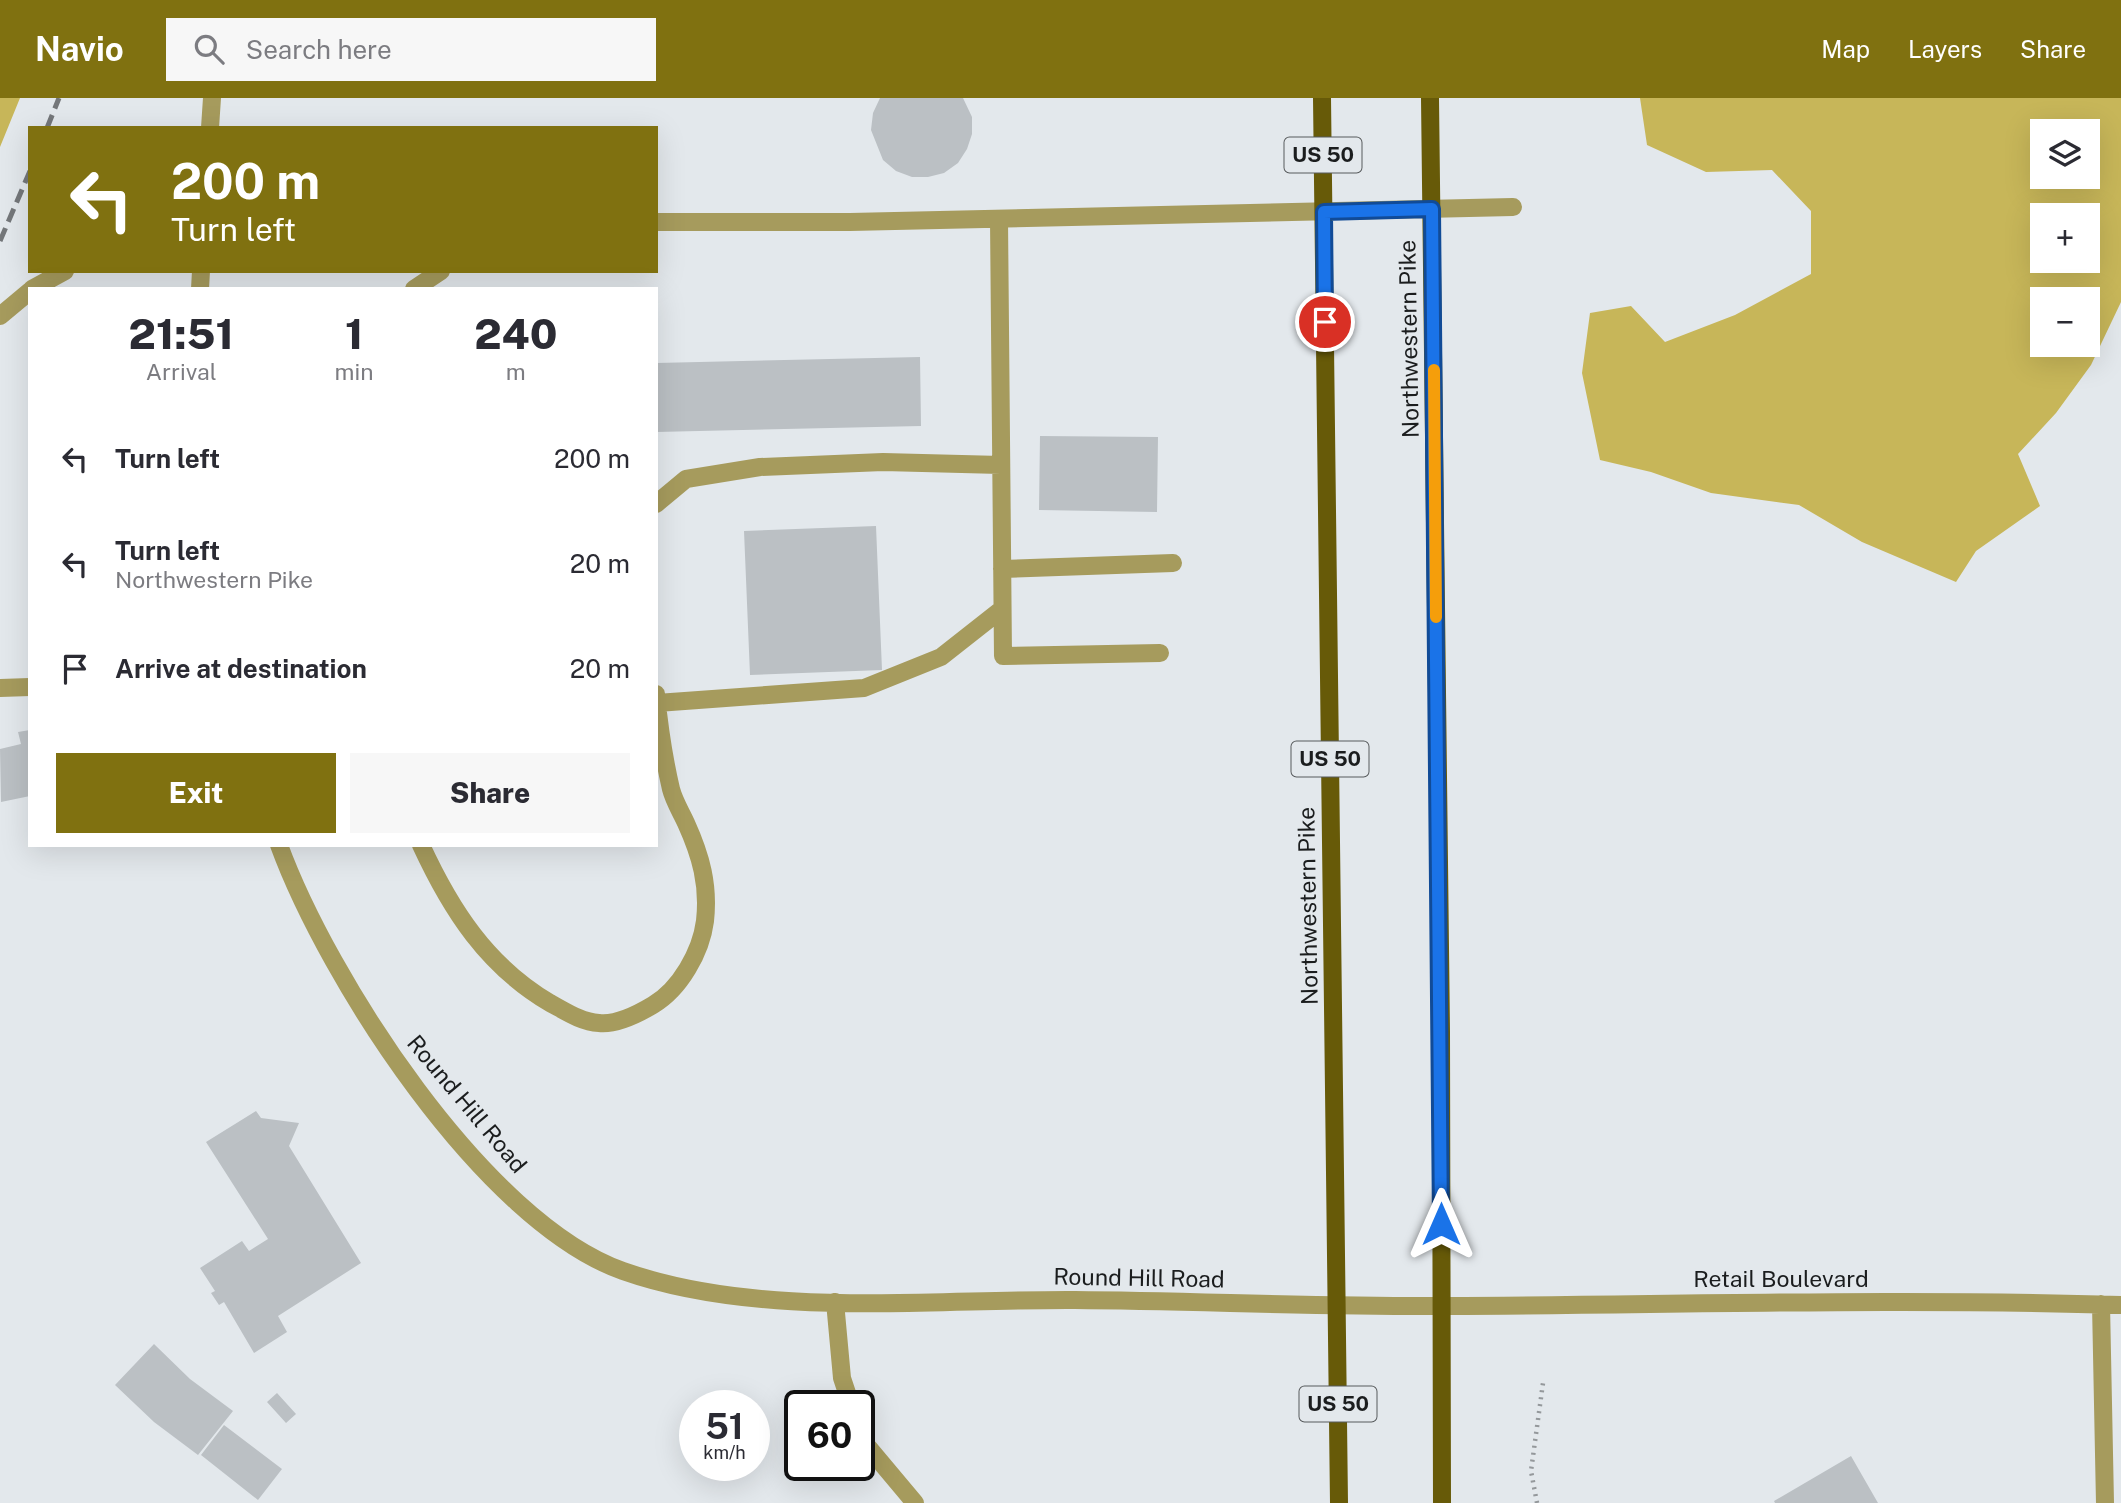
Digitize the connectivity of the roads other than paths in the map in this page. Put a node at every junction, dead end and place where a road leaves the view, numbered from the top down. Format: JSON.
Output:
{"nodes":[{"id":1,"x":212,"y":98,"type":"edge"},
{"id":2,"x":1322,"y":98,"type":"edge"},
{"id":3,"x":1430,"y":98,"type":"edge"},
{"id":4,"x":211,"y":126,"type":"edge"},
{"id":5,"x":1513,"y":207,"type":"dead end"},
{"id":6,"x":1432,"y":209,"type":"junction"},
{"id":7,"x":1324,"y":212,"type":"junction"},
{"id":8,"x":999,"y":219,"type":"junction"},
{"id":9,"x":658,"y":222,"type":"edge"},
{"id":10,"x":61,"y":273,"type":"edge"},
{"id":11,"x":438,"y":273,"type":"edge"},
{"id":12,"x":36,"y":287,"type":"edge"},
{"id":13,"x":417,"y":287,"type":"edge"},
{"id":14,"x":28,"y":293,"type":"edge"},
{"id":15,"x":0,"y":316,"type":"edge"},
{"id":16,"x":1001,"y":465,"type":"junction"},
{"id":17,"x":658,"y":502,"type":"edge"},
{"id":18,"x":1173,"y":563,"type":"dead end"},
{"id":19,"x":1002,"y":569,"type":"junction"},
{"id":20,"x":1002,"y":609,"type":"junction"},
{"id":21,"x":1160,"y":653,"type":"dead end"},
{"id":22,"x":28,"y":687,"type":"edge"},
{"id":23,"x":0,"y":688,"type":"edge"},
{"id":24,"x":658,"y":703,"type":"edge"},
{"id":25,"x":658,"y":709,"type":"edge"},
{"id":26,"x":280,"y":847,"type":"edge"},
{"id":27,"x":422,"y":847,"type":"edge"},
{"id":28,"x":835,"y":1302,"type":"junction"},
{"id":29,"x":2101,"y":1304,"type":"junction"},
{"id":30,"x":2121,"y":1305,"type":"edge"},
{"id":31,"x":1337,"y":1306,"type":"junction"},
{"id":32,"x":1442,"y":1306,"type":"junction"},
{"id":33,"x":846,"y":1390,"type":"edge"},
{"id":34,"x":875,"y":1455,"type":"edge"},
{"id":35,"x":915,"y":1503,"type":"edge"},
{"id":36,"x":1339,"y":1503,"type":"edge"},
{"id":37,"x":1442,"y":1503,"type":"edge"},
{"id":38,"x":2105,"y":1503,"type":"edge"}],
"edges":[{"from":1,"to":4,"type":"street"},
{"from":2,"to":7,"type":"main road","name":"Northwestern Pike","number":"US 50"},
{"from":3,"to":6,"type":"main road","name":"Northwestern Pike"},
{"from":5,"to":6,"type":"street"},
{"from":6,"to":7,"type":"street"},
{"from":6,"to":32,"type":"main road","name":"Northwestern Pike"},
{"from":7,"to":8,"type":"street"},
{"from":7,"to":31,"type":"main road","name":"Northwestern Pike","number":"US 50"},
{"from":8,"to":9,"type":"street"},
{"from":8,"to":16,"type":"street"},
{"from":10,"to":12,"type":"street"},
{"from":11,"to":13,"type":"street"},
{"from":14,"to":15,"type":"street"},
{"from":16,"to":17,"type":"street"},
{"from":16,"to":19,"type":"street"},
{"from":18,"to":19,"type":"street"},
{"from":19,"to":20,"type":"street"},
{"from":20,"to":21,"type":"street"},
{"from":20,"to":24,"type":"street"},
{"from":22,"to":23,"type":"street"},
{"from":25,"to":27,"type":"street"},
{"from":26,"to":28,"type":"street","name":"Round Hill Road"},
{"from":28,"to":31,"type":"street","name":"Round Hill Road"},
{"from":28,"to":33,"type":"street"},
{"from":29,"to":30,"type":"street","name":"Retail Boulevard"},
{"from":29,"to":32,"type":"street","name":"Retail Boulevard"},
{"from":29,"to":38,"type":"street"},
{"from":31,"to":32,"type":"street","name":"Round Hill Road"},
{"from":31,"to":36,"type":"main road","name":"Northwestern Pike","number":"US 50"},
{"from":32,"to":37,"type":"main road","name":"Northwestern Pike"},
{"from":34,"to":35,"type":"street"}]}
